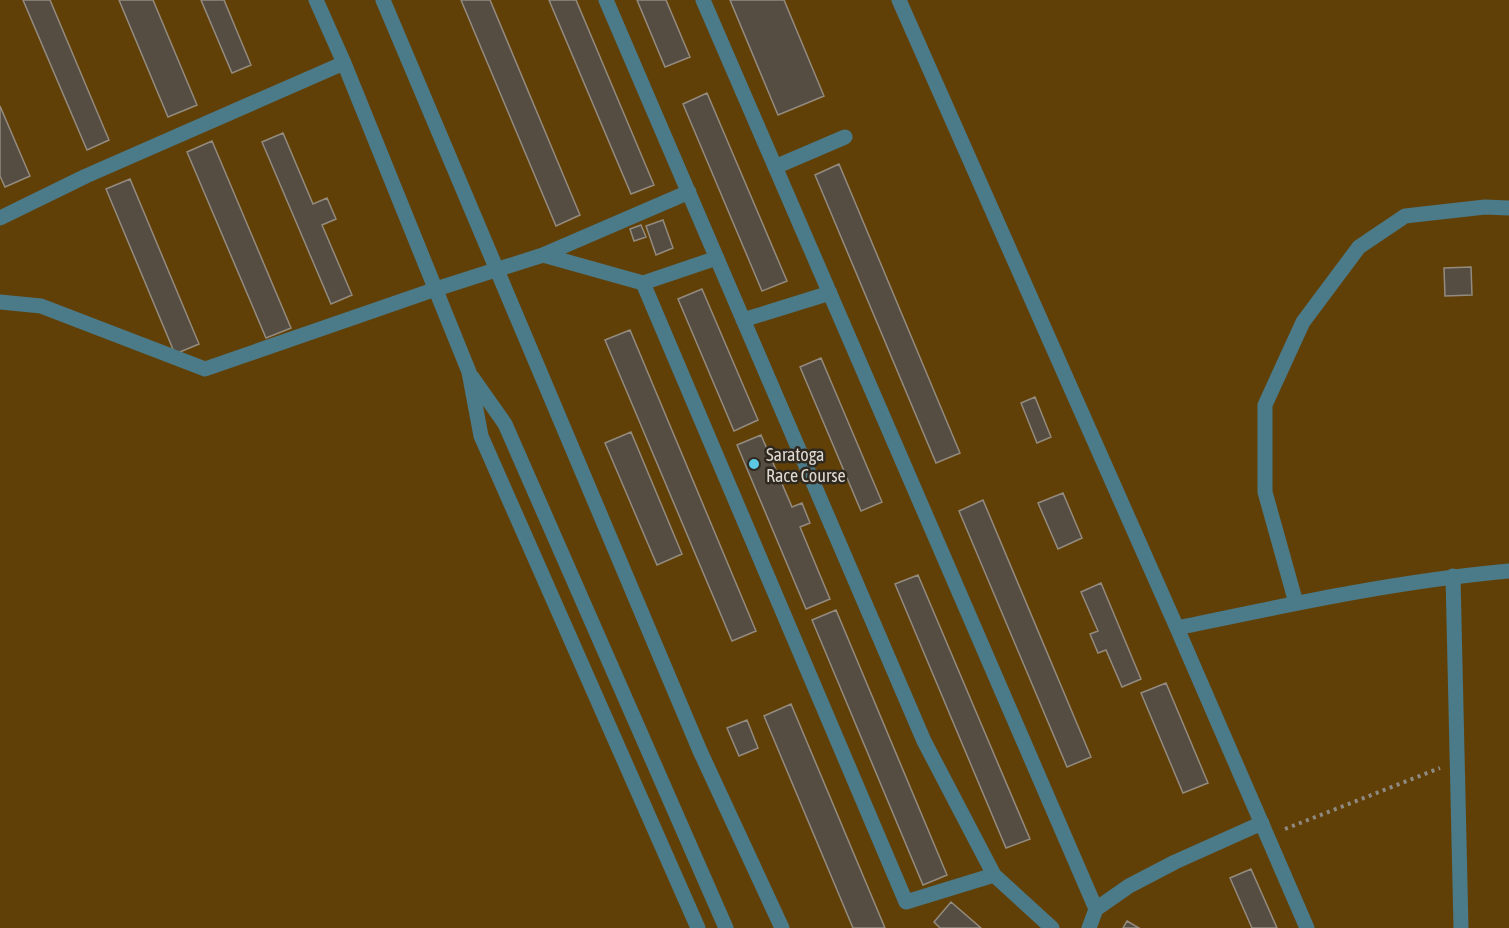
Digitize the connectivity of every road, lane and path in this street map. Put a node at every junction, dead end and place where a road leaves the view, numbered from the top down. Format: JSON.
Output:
{"nodes":[{"id":1,"x":316,"y":0,"type":"edge"},
{"id":2,"x":383,"y":0,"type":"edge"},
{"id":3,"x":606,"y":0,"type":"edge"},
{"id":4,"x":703,"y":0,"type":"edge"},
{"id":5,"x":899,"y":0,"type":"edge"},
{"id":6,"x":344,"y":63,"type":"junction"},
{"id":7,"x":845,"y":137,"type":"dead end"},
{"id":8,"x":775,"y":167,"type":"junction"},
{"id":9,"x":688,"y":192,"type":"junction"},
{"id":10,"x":1509,"y":208,"type":"edge"},
{"id":11,"x":0,"y":218,"type":"edge"},
{"id":12,"x":543,"y":255,"type":"junction"},
{"id":13,"x":717,"y":258,"type":"junction"},
{"id":14,"x":497,"y":270,"type":"junction"},
{"id":15,"x":644,"y":283,"type":"junction"},
{"id":16,"x":436,"y":289,"type":"junction"},
{"id":17,"x":830,"y":293,"type":"junction"},
{"id":18,"x":0,"y":302,"type":"edge"},
{"id":19,"x":743,"y":320,"type":"junction"},
{"id":20,"x":469,"y":372,"type":"junction"},
{"id":21,"x":1509,"y":571,"type":"edge"},
{"id":22,"x":1453,"y":576,"type":"junction"},
{"id":23,"x":1296,"y":603,"type":"junction"},
{"id":24,"x":1177,"y":628,"type":"junction"},
{"id":25,"x":1458,"y":762,"type":"junction"},
{"id":26,"x":1265,"y":829,"type":"junction"},
{"id":27,"x":687,"y":838,"type":"junction"},
{"id":28,"x":663,"y":848,"type":"junction"},
{"id":29,"x":994,"y":875,"type":"junction"},
{"id":30,"x":1096,"y":909,"type":"junction"},
{"id":31,"x":698,"y":928,"type":"edge"},
{"id":32,"x":726,"y":928,"type":"edge"},
{"id":33,"x":782,"y":928,"type":"edge"},
{"id":34,"x":1052,"y":928,"type":"edge"},
{"id":35,"x":1089,"y":928,"type":"edge"},
{"id":36,"x":1307,"y":928,"type":"edge"},
{"id":37,"x":1461,"y":928,"type":"edge"}],
"edges":[{"from":1,"to":6,"type":"lane"},
{"from":2,"to":14,"type":"lane"},
{"from":3,"to":9,"type":"lane"},
{"from":4,"to":8,"type":"lane"},
{"from":5,"to":24,"type":"lane"},
{"from":6,"to":11,"type":"lane"},
{"from":6,"to":16,"type":"lane"},
{"from":7,"to":8,"type":"lane"},
{"from":8,"to":17,"type":"lane"},
{"from":9,"to":12,"type":"lane"},
{"from":9,"to":13,"type":"lane"},
{"from":10,"to":23,"type":"lane"},
{"from":12,"to":14,"type":"lane"},
{"from":12,"to":15,"type":"lane"},
{"from":13,"to":15,"type":"lane"},
{"from":13,"to":19,"type":"lane"},
{"from":14,"to":16,"type":"lane"},
{"from":14,"to":33,"type":"lane"},
{"from":15,"to":29,"type":"lane"},
{"from":16,"to":18,"type":"lane"},
{"from":16,"to":20,"type":"lane"},
{"from":17,"to":19,"type":"lane"},
{"from":17,"to":30,"type":"lane"},
{"from":19,"to":29,"type":"lane"},
{"from":20,"to":27,"type":"lane"},
{"from":20,"to":28,"type":"lane"},
{"from":21,"to":22,"type":"lane"},
{"from":22,"to":23,"type":"lane"},
{"from":22,"to":25,"type":"lane"},
{"from":23,"to":24,"type":"lane"},
{"from":24,"to":26,"type":"lane"},
{"from":25,"to":26,"type":"path"},
{"from":25,"to":37,"type":"lane"},
{"from":26,"to":30,"type":"lane"},
{"from":26,"to":36,"type":"lane"},
{"from":27,"to":28,"type":"lane"},
{"from":27,"to":32,"type":"lane"},
{"from":28,"to":31,"type":"lane"},
{"from":29,"to":34,"type":"lane"},
{"from":30,"to":35,"type":"lane"}]}
